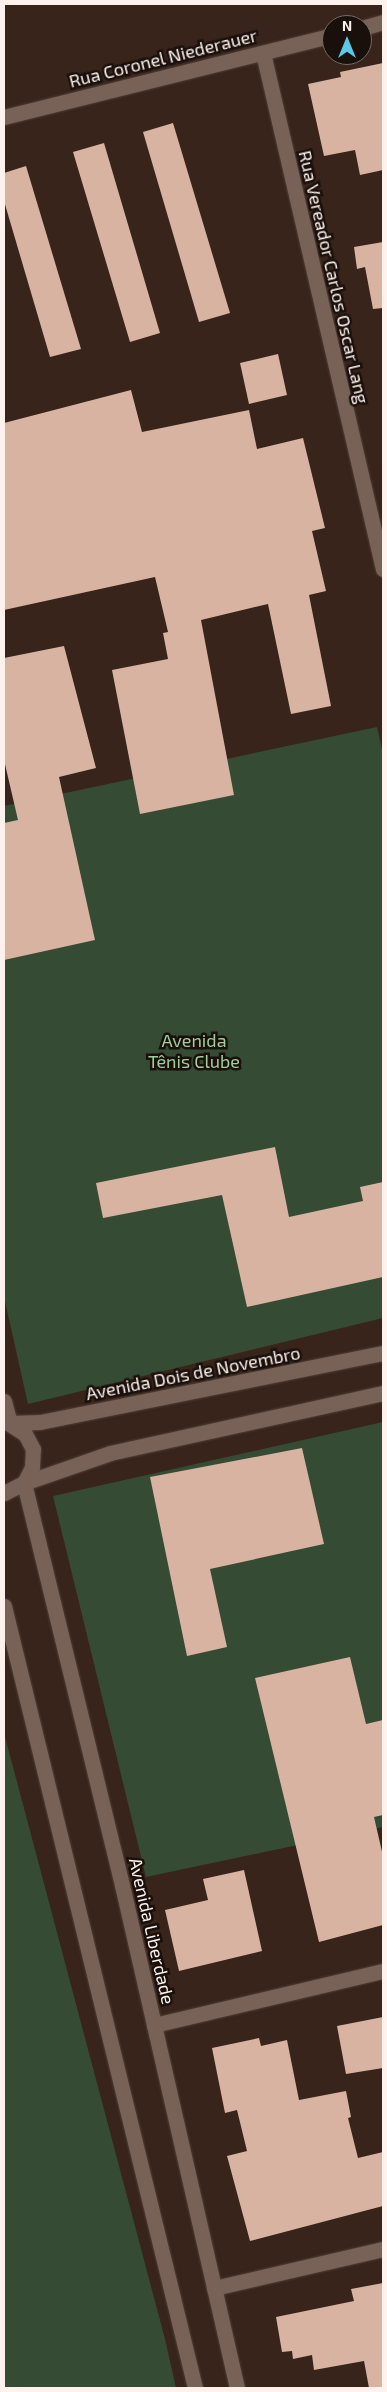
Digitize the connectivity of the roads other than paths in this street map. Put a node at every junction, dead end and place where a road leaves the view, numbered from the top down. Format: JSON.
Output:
{"nodes":[{"id":1,"x":322,"y":37,"type":"edge"},
{"id":2,"x":263,"y":52,"type":"junction"},
{"id":3,"x":4,"y":117,"type":"edge"},
{"id":4,"x":383,"y":569,"type":"edge"},
{"id":5,"x":383,"y":1353,"type":"edge"},
{"id":6,"x":383,"y":1393,"type":"edge"},
{"id":7,"x":4,"y":1401,"type":"edge"},
{"id":8,"x":7,"y":1423,"type":"edge"},
{"id":9,"x":24,"y":1483,"type":"junction"},
{"id":10,"x":4,"y":1493,"type":"edge"},
{"id":11,"x":4,"y":1606,"type":"edge"},
{"id":12,"x":383,"y":1971,"type":"edge"},
{"id":13,"x":154,"y":2025,"type":"junction"},
{"id":14,"x":383,"y":2249,"type":"edge"},
{"id":15,"x":214,"y":2288,"type":"junction"},
{"id":16,"x":194,"y":2388,"type":"edge"},
{"id":17,"x":237,"y":2388,"type":"edge"}],
"edges":[{"from":1,"to":2,"type":"street","name":"Rua Coronel Niederauer"},
{"from":2,"to":3,"type":"street","name":"Rua Coronel Niederauer"},
{"from":2,"to":4,"type":"street","name":"Rua Vereador Carlos Oscar Lang"},
{"from":5,"to":8,"type":"street","name":"Avenida Dois de Novembro"},
{"from":6,"to":9,"type":"street"},
{"from":7,"to":8,"type":"street"},
{"from":8,"to":9,"type":"street"},
{"from":9,"to":10,"type":"street"},
{"from":9,"to":13,"type":"street","name":"Avenida Liberdade"},
{"from":11,"to":16,"type":"street"},
{"from":12,"to":13,"type":"street"},
{"from":13,"to":15,"type":"street","name":"Avenida Liberdade"},
{"from":14,"to":15,"type":"street"},
{"from":15,"to":17,"type":"street","name":"Avenida Liberdade"}]}
